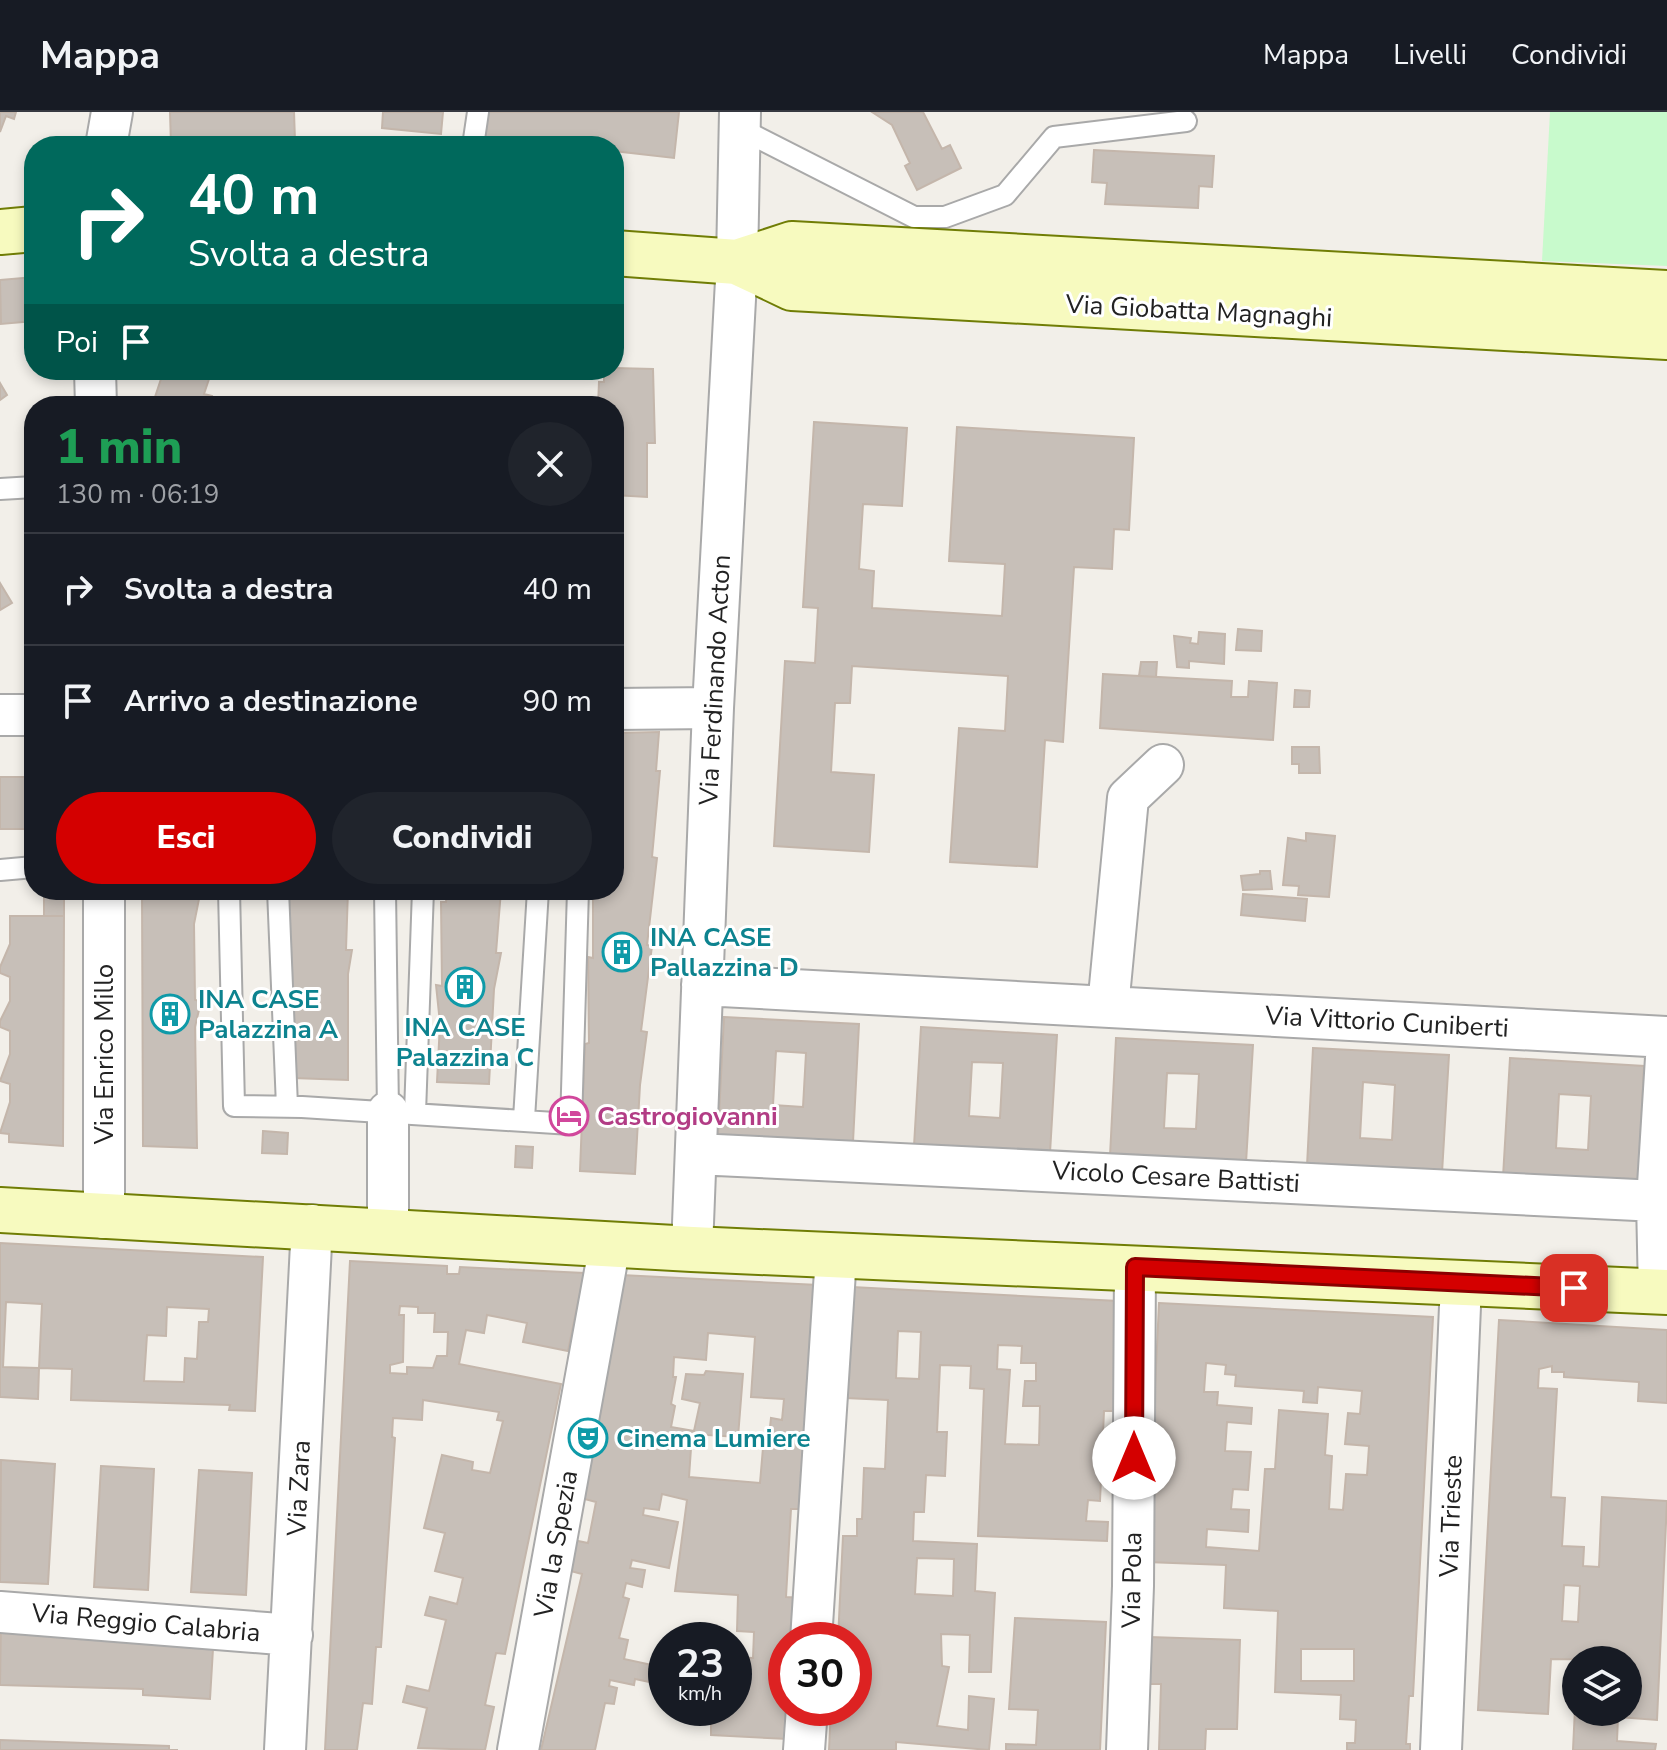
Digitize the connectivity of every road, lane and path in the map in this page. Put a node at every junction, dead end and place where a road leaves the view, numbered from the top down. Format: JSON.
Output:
{"nodes":[{"id":1,"x":112,"y":112,"type":"edge"},
{"id":2,"x":478,"y":112,"type":"edge"},
{"id":3,"x":740,"y":120,"type":"edge"},
{"id":4,"x":1186,"y":121,"type":"dead end"},
{"id":5,"x":108,"y":136,"type":"edge"},
{"id":6,"x":474,"y":136,"type":"edge"},
{"id":7,"x":24,"y":230,"type":"edge"},
{"id":8,"x":0,"y":232,"type":"edge"},
{"id":9,"x":624,"y":254,"type":"edge"},
{"id":10,"x":737,"y":262,"type":"junction"},
{"id":11,"x":1667,"y":293,"type":"edge"},
{"id":12,"x":1667,"y":337,"type":"edge"},
{"id":13,"x":24,"y":488,"type":"edge"},
{"id":14,"x":0,"y":489,"type":"edge"},
{"id":15,"x":713,"y":708,"type":"junction"},
{"id":16,"x":624,"y":709,"type":"edge"},
{"id":17,"x":0,"y":715,"type":"edge"},
{"id":18,"x":24,"y":715,"type":"edge"},
{"id":19,"x":1163,"y":765,"type":"dead end"},
{"id":20,"x":24,"y":868,"type":"edge"},
{"id":21,"x":0,"y":870,"type":"edge"},
{"id":22,"x":104,"y":900,"type":"edge"},
{"id":23,"x":229,"y":900,"type":"edge"},
{"id":24,"x":279,"y":900,"type":"edge"},
{"id":25,"x":386,"y":900,"type":"edge"},
{"id":26,"x":422,"y":900,"type":"edge"},
{"id":27,"x":537,"y":900,"type":"edge"},
{"id":28,"x":578,"y":900,"type":"edge"},
{"id":29,"x":702,"y":985,"type":"junction"},
{"id":30,"x":1108,"y":1007,"type":"junction"},
{"id":31,"x":1667,"y":1039,"type":"edge"},
{"id":32,"x":294,"y":1107,"type":"junction"},
{"id":33,"x":402,"y":1112,"type":"junction"},
{"id":34,"x":524,"y":1119,"type":"junction"},
{"id":35,"x":696,"y":1154,"type":"junction"},
{"id":36,"x":1657,"y":1201,"type":"junction"},
{"id":37,"x":0,"y":1210,"type":"edge"},
{"id":38,"x":104,"y":1218,"type":"junction"},
{"id":39,"x":312,"y":1225,"type":"junction"},
{"id":40,"x":388,"y":1230,"type":"junction"},
{"id":41,"x":610,"y":1244,"type":"junction"},
{"id":42,"x":692,"y":1249,"type":"junction"},
{"id":43,"x":836,"y":1256,"type":"junction"},
{"id":44,"x":1135,"y":1267,"type":"junction"},
{"id":45,"x":1461,"y":1283,"type":"junction"},
{"id":46,"x":1663,"y":1292,"type":"edge"},
{"id":47,"x":0,"y":1612,"type":"edge"},
{"id":48,"x":812,"y":1622,"type":"edge"},
{"id":49,"x":292,"y":1635,"type":"junction"},
{"id":50,"x":806,"y":1726,"type":"edge"},
{"id":51,"x":285,"y":1750,"type":"edge"},
{"id":52,"x":518,"y":1750,"type":"edge"},
{"id":53,"x":804,"y":1750,"type":"edge"},
{"id":54,"x":1127,"y":1750,"type":"edge"},
{"id":55,"x":1441,"y":1750,"type":"edge"}],
"edges":[{"from":1,"to":5,"type":"street"},
{"from":2,"to":6,"type":"lane"},
{"from":3,"to":4,"type":"lane"},
{"from":3,"to":10,"type":"street","name":"Via Ferdinando Acton"},
{"from":7,"to":8,"type":"main road"},
{"from":9,"to":10,"type":"main road","name":"Via Giobatta Magnaghi"},
{"from":10,"to":11,"type":"main road","name":"Via Giobatta Magnaghi"},
{"from":10,"to":12,"type":"main road","name":"Via Giobatta Magnaghi"},
{"from":10,"to":15,"type":"street","name":"Via Ferdinando Acton"},
{"from":13,"to":14,"type":"lane"},
{"from":15,"to":16,"type":"street"},
{"from":15,"to":29,"type":"street","name":"Via Ferdinando Acton"},
{"from":17,"to":18,"type":"street"},
{"from":19,"to":30,"type":"street"},
{"from":20,"to":21,"type":"lane"},
{"from":22,"to":38,"type":"street","name":"Via Enrico Millo"},
{"from":23,"to":32,"type":"lane"},
{"from":24,"to":32,"type":"lane"},
{"from":25,"to":33,"type":"lane"},
{"from":26,"to":33,"type":"lane"},
{"from":27,"to":34,"type":"lane"},
{"from":28,"to":34,"type":"lane"},
{"from":29,"to":30,"type":"street","name":"Via Vittorio Cuniberti"},
{"from":29,"to":35,"type":"street","name":"Via Ferdinando Acton"},
{"from":30,"to":31,"type":"street","name":"Via Vittorio Cuniberti"},
{"from":31,"to":36,"type":"street"},
{"from":32,"to":33,"type":"lane"},
{"from":33,"to":34,"type":"lane"},
{"from":33,"to":40,"type":"street"},
{"from":35,"to":36,"type":"street","name":"Vicolo Cesare Battisti"},
{"from":35,"to":42,"type":"street","name":"Via Ferdinando Acton"},
{"from":36,"to":46,"type":"street"},
{"from":37,"to":38,"type":"main road"},
{"from":38,"to":39,"type":"main road"},
{"from":39,"to":40,"type":"main road"},
{"from":39,"to":49,"type":"street","name":"Via Zara"},
{"from":40,"to":41,"type":"main road"},
{"from":41,"to":42,"type":"main road"},
{"from":41,"to":52,"type":"street","name":"Via la Spezia"},
{"from":42,"to":43,"type":"main road"},
{"from":43,"to":44,"type":"main road"},
{"from":43,"to":48,"type":"street"},
{"from":44,"to":45,"type":"main road"},
{"from":44,"to":54,"type":"street","name":"Via Pola"},
{"from":45,"to":46,"type":"main road"},
{"from":45,"to":55,"type":"street","name":"Via Trieste"},
{"from":47,"to":49,"type":"street","name":"Via Reggio Calabria"},
{"from":49,"to":51,"type":"street","name":"Via Zara"},
{"from":50,"to":53,"type":"street"}]}
